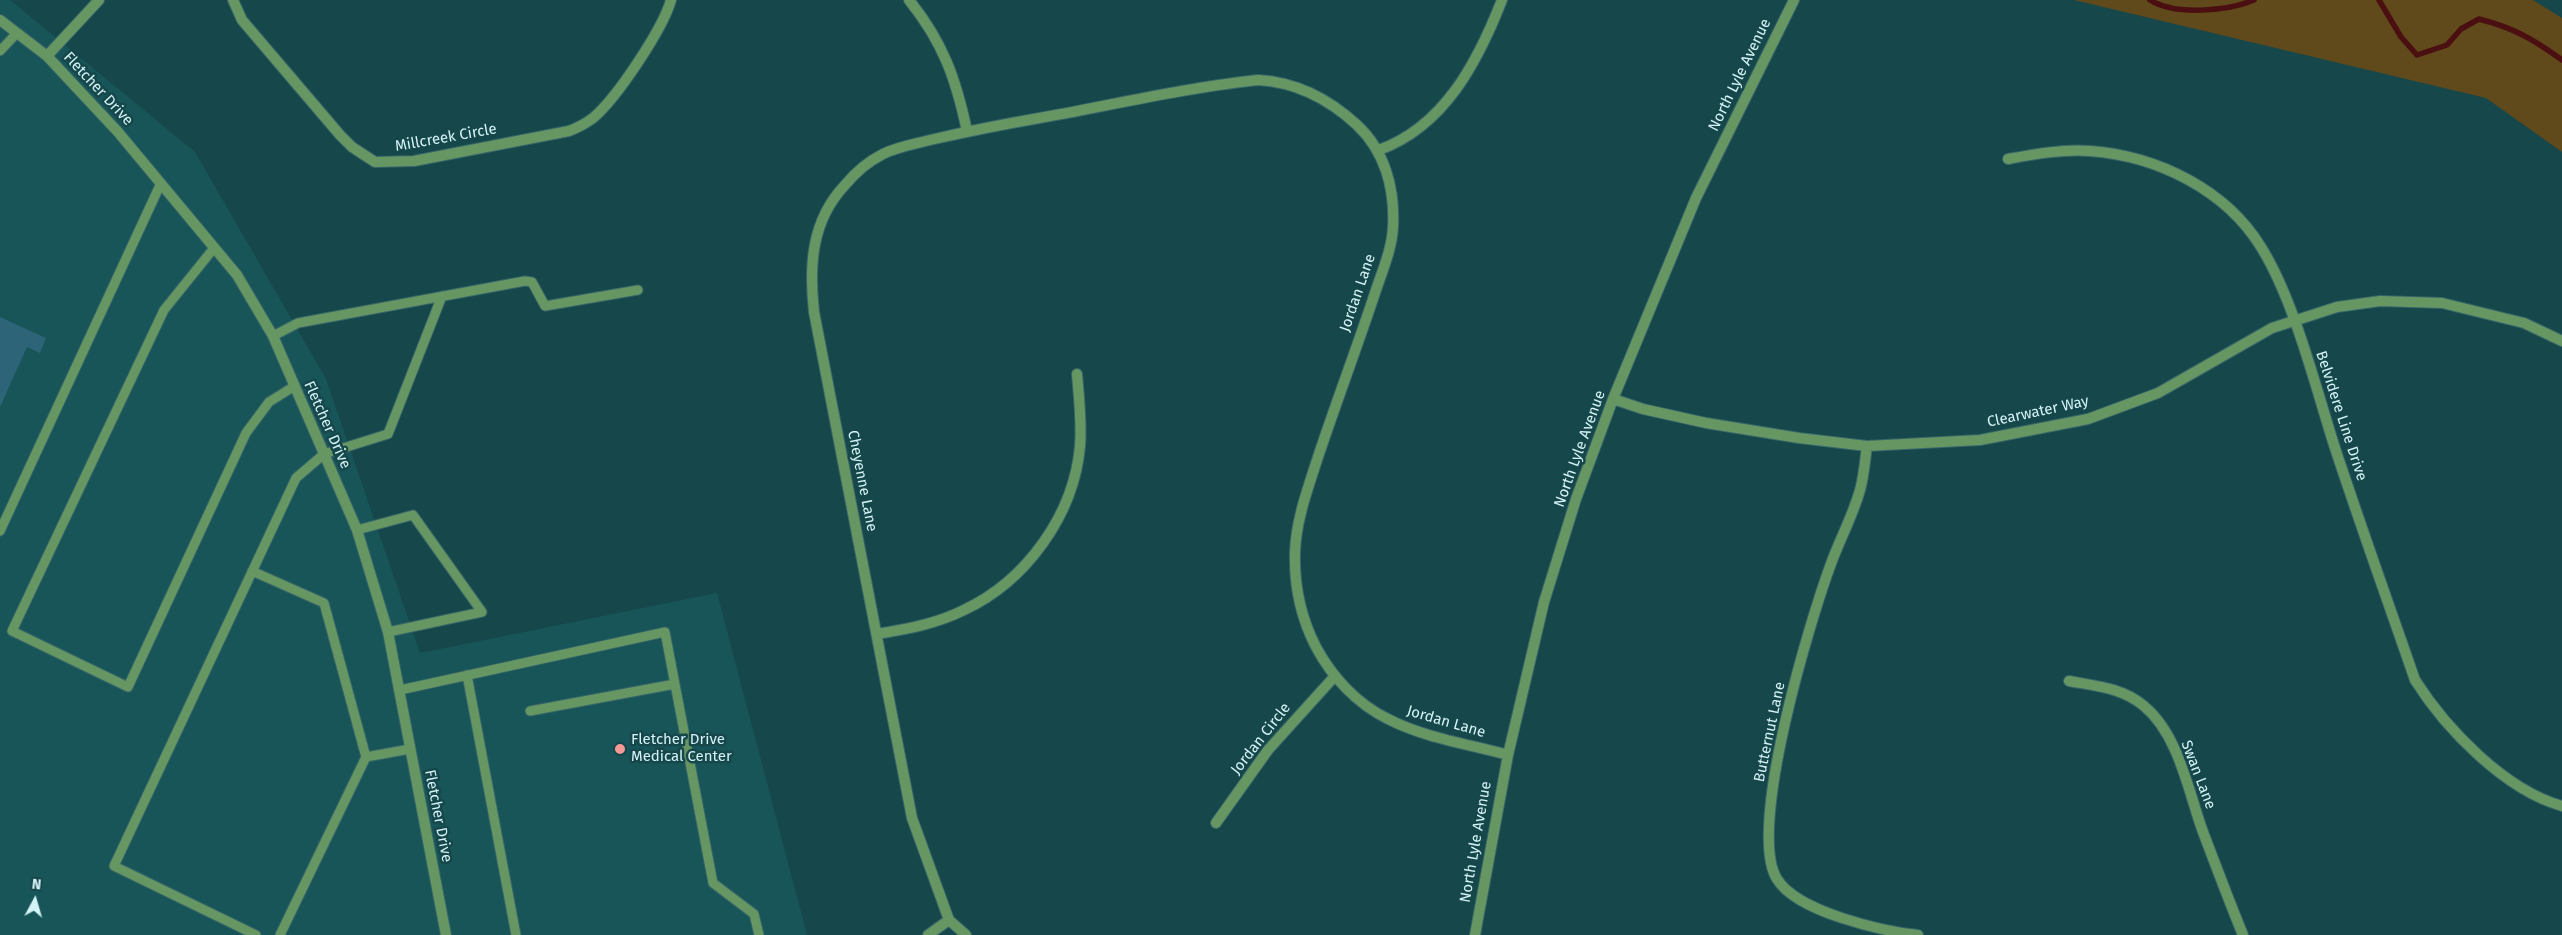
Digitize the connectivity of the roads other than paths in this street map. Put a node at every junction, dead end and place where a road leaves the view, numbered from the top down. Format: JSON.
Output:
{"nodes":[{"id":1,"x":99,"y":0,"type":"edge"},
{"id":2,"x":233,"y":0,"type":"edge"},
{"id":3,"x":671,"y":0,"type":"edge"},
{"id":4,"x":910,"y":0,"type":"edge"},
{"id":5,"x":1502,"y":0,"type":"edge"},
{"id":6,"x":1794,"y":0,"type":"edge"},
{"id":7,"x":0,"y":20,"type":"edge"},
{"id":8,"x":17,"y":33,"type":"junction"},
{"id":9,"x":0,"y":51,"type":"edge"},
{"id":10,"x":47,"y":56,"type":"junction"},
{"id":11,"x":967,"y":131,"type":"junction"},
{"id":12,"x":1379,"y":150,"type":"junction"},
{"id":13,"x":2008,"y":159,"type":"dead end"},
{"id":14,"x":161,"y":183,"type":"junction"},
{"id":15,"x":214,"y":248,"type":"junction"},
{"id":16,"x":638,"y":290,"type":"dead end"},
{"id":17,"x":442,"y":296,"type":"junction"},
{"id":18,"x":2293,"y":320,"type":"junction"},
{"id":19,"x":272,"y":336,"type":"junction"},
{"id":20,"x":2562,"y":341,"type":"edge"},
{"id":21,"x":1077,"y":374,"type":"dead end"},
{"id":22,"x":294,"y":387,"type":"junction"},
{"id":23,"x":1613,"y":399,"type":"junction"},
{"id":24,"x":1867,"y":446,"type":"junction"},
{"id":25,"x":324,"y":454,"type":"junction"},
{"id":26,"x":357,"y":530,"type":"junction"},
{"id":27,"x":0,"y":531,"type":"edge"},
{"id":28,"x":252,"y":571,"type":"junction"},
{"id":29,"x":388,"y":632,"type":"junction"},
{"id":30,"x":877,"y":634,"type":"junction"},
{"id":31,"x":467,"y":674,"type":"junction"},
{"id":32,"x":1334,"y":676,"type":"junction"},
{"id":33,"x":2070,"y":681,"type":"dead end"},
{"id":34,"x":675,"y":684,"type":"junction"},
{"id":35,"x":400,"y":690,"type":"junction"},
{"id":36,"x":530,"y":711,"type":"dead end"},
{"id":37,"x":410,"y":749,"type":"junction"},
{"id":38,"x":1508,"y":755,"type":"junction"},
{"id":39,"x":366,"y":757,"type":"junction"},
{"id":40,"x":2562,"y":806,"type":"edge"},
{"id":41,"x":1216,"y":823,"type":"dead end"},
{"id":42,"x":949,"y":920,"type":"junction"},
{"id":43,"x":256,"y":935,"type":"edge"},
{"id":44,"x":280,"y":935,"type":"edge"},
{"id":45,"x":446,"y":935,"type":"edge"},
{"id":46,"x":516,"y":935,"type":"edge"},
{"id":47,"x":759,"y":935,"type":"edge"},
{"id":48,"x":928,"y":935,"type":"edge"},
{"id":49,"x":966,"y":935,"type":"edge"},
{"id":50,"x":1475,"y":935,"type":"edge"},
{"id":51,"x":1918,"y":935,"type":"edge"},
{"id":52,"x":2243,"y":935,"type":"edge"}],
"edges":[{"from":1,"to":10,"type":"street"},
{"from":2,"to":3,"type":"street","name":"Millcreek Circle"},
{"from":4,"to":11,"type":"street"},
{"from":5,"to":12,"type":"street"},
{"from":6,"to":23,"type":"street","name":"North Lyle Avenue"},
{"from":7,"to":8,"type":"street","name":"Fletcher Drive"},
{"from":8,"to":9,"type":"lane"},
{"from":8,"to":10,"type":"street","name":"Fletcher Drive"},
{"from":10,"to":14,"type":"street","name":"Fletcher Drive"},
{"from":11,"to":12,"type":"street","name":"Jordan Lane"},
{"from":11,"to":30,"type":"street","name":"Cheyenne Lane"},
{"from":12,"to":32,"type":"street","name":"Jordan Lane"},
{"from":13,"to":18,"type":"street","name":"Belvidere Line Drive"},
{"from":14,"to":15,"type":"street","name":"Fletcher Drive"},
{"from":14,"to":27,"type":"lane"},
{"from":15,"to":19,"type":"street","name":"Fletcher Drive"},
{"from":15,"to":22,"type":"lane"},
{"from":16,"to":17,"type":"lane"},
{"from":17,"to":19,"type":"lane"},
{"from":17,"to":25,"type":"lane"},
{"from":18,"to":20,"type":"street","name":"Clearwater Way"},
{"from":18,"to":24,"type":"street","name":"Clearwater Way"},
{"from":18,"to":40,"type":"street","name":"Belvidere Line Drive"},
{"from":19,"to":22,"type":"street","name":"Fletcher Drive"},
{"from":21,"to":30,"type":"street"},
{"from":22,"to":25,"type":"street","name":"Fletcher Drive"},
{"from":23,"to":24,"type":"street","name":"Clearwater Way"},
{"from":23,"to":38,"type":"street","name":"North Lyle Avenue"},
{"from":24,"to":51,"type":"street","name":"Butternut Lane"},
{"from":25,"to":26,"type":"street","name":"Fletcher Drive"},
{"from":25,"to":28,"type":"lane"},
{"from":26,"to":29,"type":"street","name":"Fletcher Drive"},
{"from":26,"to":29,"type":"lane"},
{"from":28,"to":39,"type":"lane"},
{"from":28,"to":43,"type":"lane"},
{"from":29,"to":35,"type":"street","name":"Fletcher Drive"},
{"from":30,"to":42,"type":"street","name":"Cheyenne Lane"},
{"from":31,"to":34,"type":"lane"},
{"from":31,"to":35,"type":"lane"},
{"from":31,"to":46,"type":"lane"},
{"from":32,"to":38,"type":"street","name":"Jordan Lane"},
{"from":32,"to":41,"type":"street","name":"Jordan Circle"},
{"from":33,"to":52,"type":"street","name":"Swan Lane"},
{"from":34,"to":36,"type":"lane"},
{"from":34,"to":47,"type":"lane"},
{"from":35,"to":37,"type":"street","name":"Fletcher Drive"},
{"from":37,"to":39,"type":"lane"},
{"from":37,"to":45,"type":"street","name":"Fletcher Drive"},
{"from":38,"to":50,"type":"street","name":"North Lyle Avenue"},
{"from":39,"to":44,"type":"lane"},
{"from":42,"to":48,"type":"street"},
{"from":42,"to":49,"type":"street","name":"Cheyenne Lane"}]}
